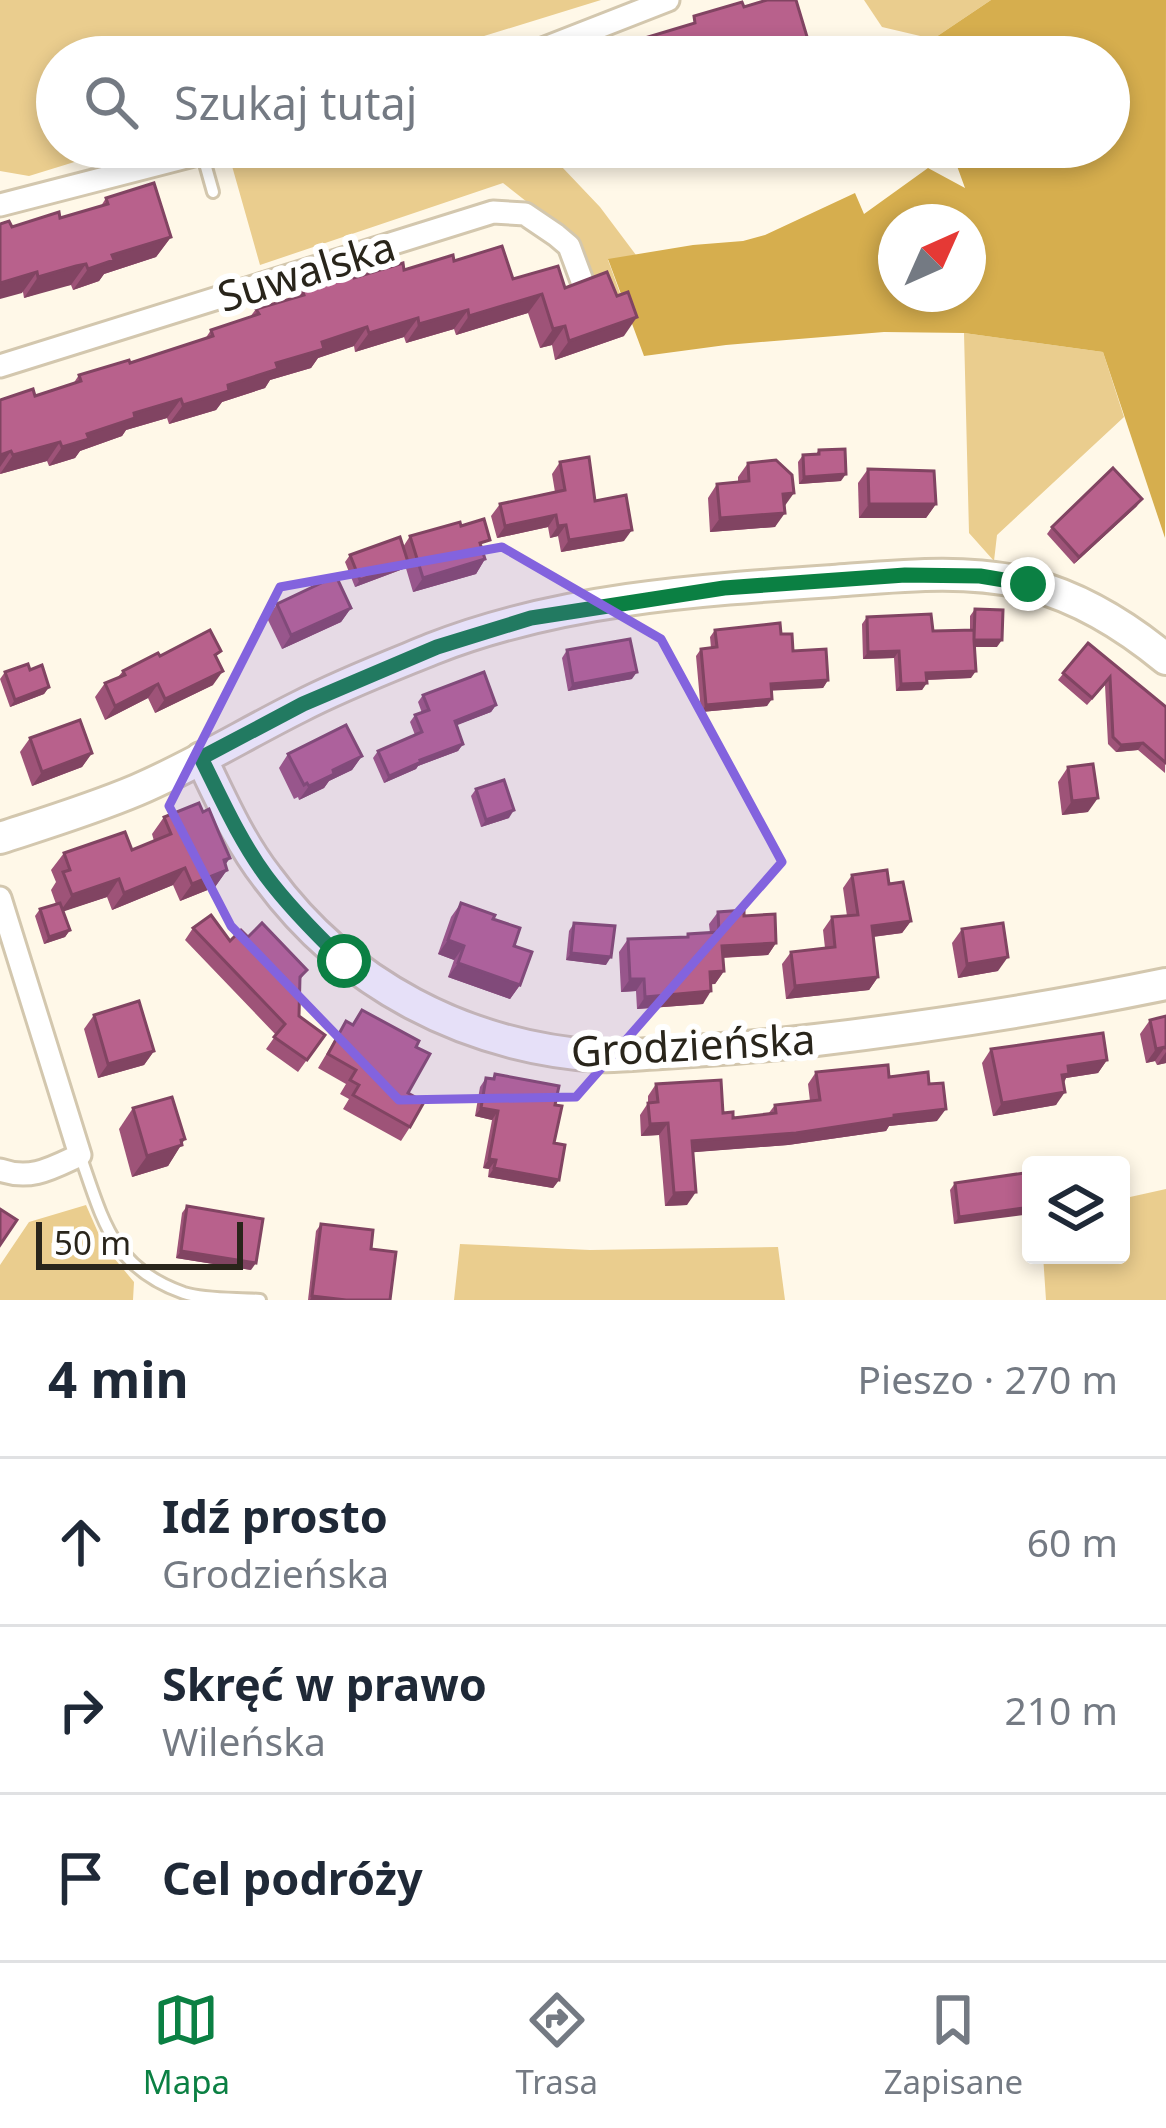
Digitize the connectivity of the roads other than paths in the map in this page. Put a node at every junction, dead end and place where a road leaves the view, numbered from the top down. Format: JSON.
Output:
{"nodes":[{"id":1,"x":668,"y":0,"type":"edge"},
{"id":2,"x":576,"y":36,"type":"edge"},
{"id":3,"x":144,"y":168,"type":"edge"},
{"id":4,"x":206,"y":168,"type":"edge"},
{"id":5,"x":213,"y":192,"type":"dead end"},
{"id":6,"x":0,"y":205,"type":"edge"},
{"id":7,"x":582,"y":281,"type":"edge"},
{"id":8,"x":0,"y":366,"type":"edge"},
{"id":9,"x":1166,"y":659,"type":"edge"},
{"id":10,"x":201,"y":758,"type":"junction"},
{"id":11,"x":0,"y":838,"type":"edge"},
{"id":12,"x":0,"y":898,"type":"edge"},
{"id":13,"x":1166,"y":984,"type":"edge"},
{"id":14,"x":80,"y":1155,"type":"junction"},
{"id":15,"x":0,"y":1170,"type":"edge"},
{"id":16,"x":260,"y":1300,"type":"edge"}],
"edges":[{"from":1,"to":2,"type":"street"},
{"from":3,"to":6,"type":"street"},
{"from":4,"to":5,"type":"lane"},
{"from":7,"to":8,"type":"street","name":"Suwalska"},
{"from":9,"to":10,"type":"street"},
{"from":10,"to":11,"type":"street"},
{"from":10,"to":13,"type":"street","name":"Grodzieńska"},
{"from":12,"to":14,"type":"street"},
{"from":14,"to":15,"type":"street"},
{"from":14,"to":16,"type":"lane"}]}
